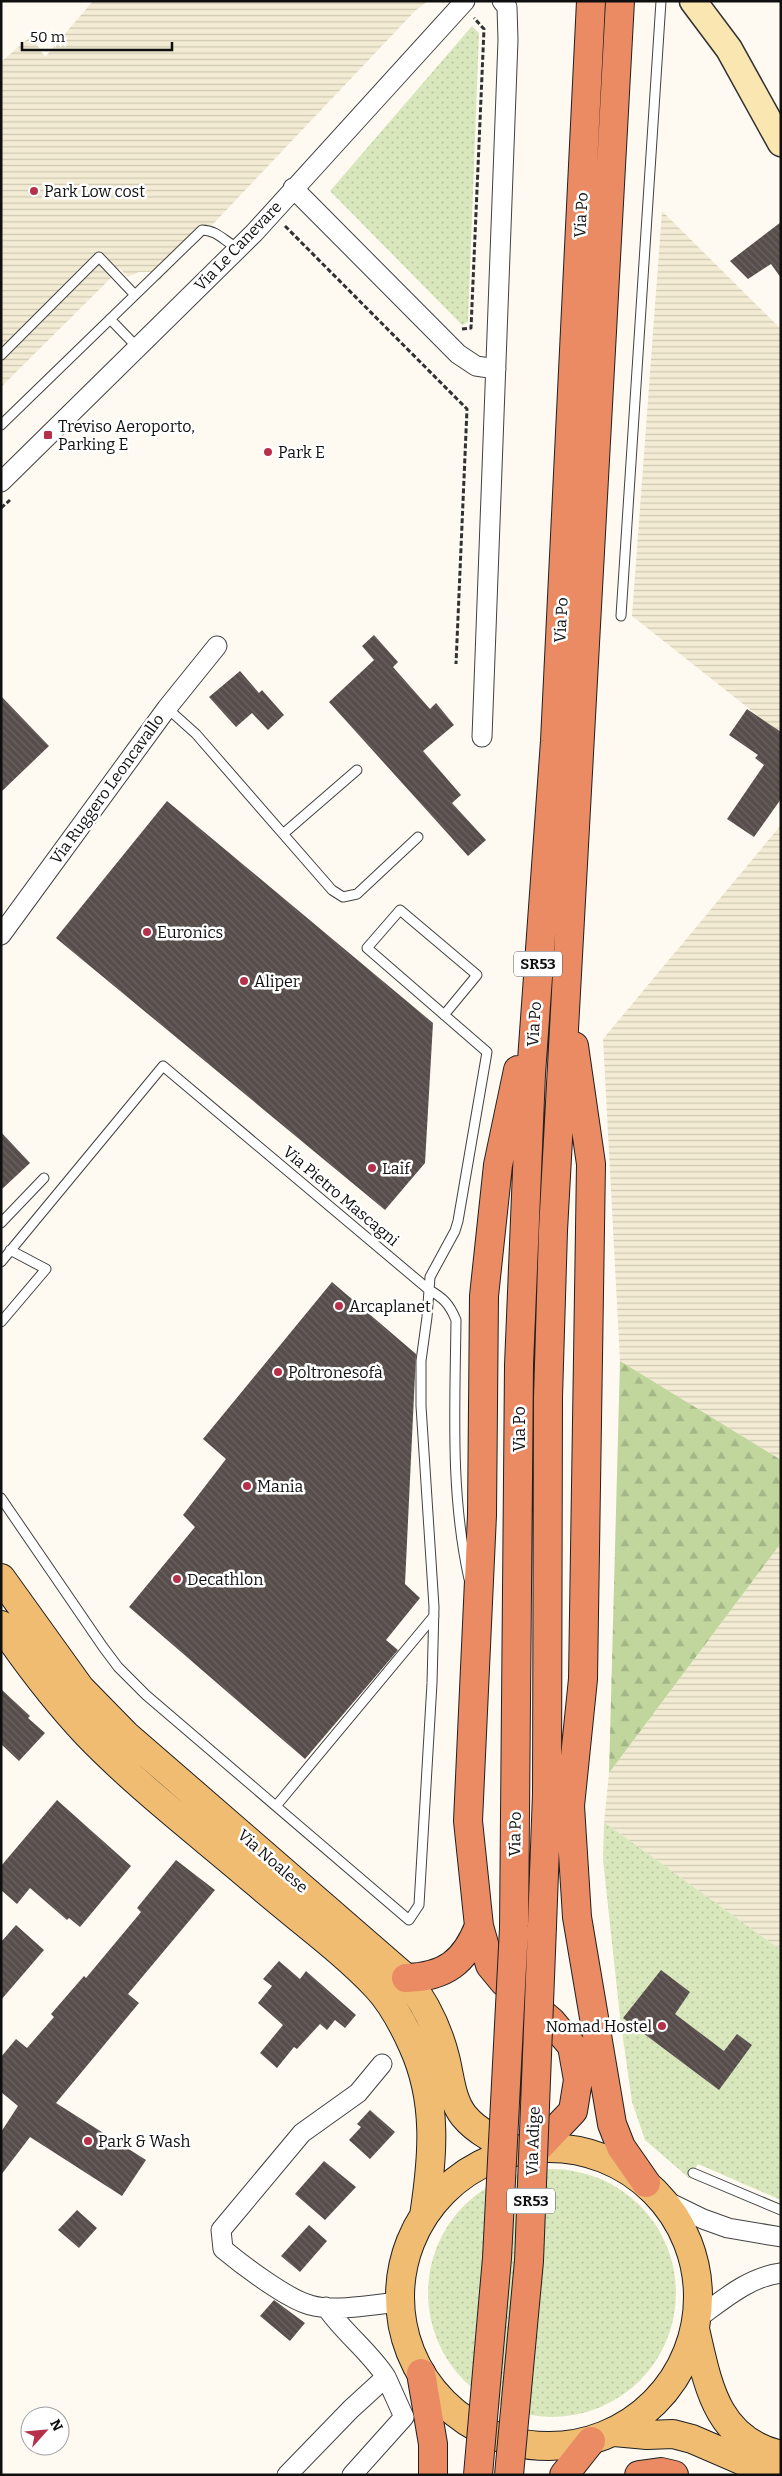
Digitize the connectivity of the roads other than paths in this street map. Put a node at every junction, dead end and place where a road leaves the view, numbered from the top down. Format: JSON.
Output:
{"nodes":[{"id":1,"x":464,"y":1,"type":"edge"},
{"id":2,"x":502,"y":1,"type":"edge"},
{"id":3,"x":591,"y":1,"type":"edge"},
{"id":4,"x":620,"y":1,"type":"edge"},
{"id":5,"x":661,"y":1,"type":"edge"},
{"id":6,"x":693,"y":1,"type":"edge"},
{"id":7,"x":781,"y":143,"type":"edge"},
{"id":8,"x":292,"y":188,"type":"junction"},
{"id":9,"x":238,"y":248,"type":"junction"},
{"id":10,"x":135,"y":295,"type":"junction"},
{"id":11,"x":110,"y":319,"type":"junction"},
{"id":12,"x":137,"y":347,"type":"junction"},
{"id":13,"x":1,"y":355,"type":"edge"},
{"id":14,"x":496,"y":369,"type":"junction"},
{"id":15,"x":1,"y":425,"type":"edge"},
{"id":16,"x":4,"y":475,"type":"edge"},
{"id":17,"x":621,"y":616,"type":"dead end"},
{"id":18,"x":217,"y":646,"type":"dead end"},
{"id":19,"x":167,"y":708,"type":"junction"},
{"id":20,"x":482,"y":737,"type":"dead end"},
{"id":21,"x":357,"y":770,"type":"dead end"},
{"id":22,"x":283,"y":834,"type":"junction"},
{"id":23,"x":418,"y":837,"type":"dead end"},
{"id":24,"x":1,"y":935,"type":"edge"},
{"id":25,"x":537,"y":980,"type":"junction"},
{"id":26,"x":565,"y":980,"type":"junction"},
{"id":27,"x":444,"y":1015,"type":"junction"},
{"id":28,"x":44,"y":1178,"type":"dead end"},
{"id":29,"x":1,"y":1224,"type":"edge"},
{"id":30,"x":10,"y":1250,"type":"junction"},
{"id":31,"x":1,"y":1262,"type":"edge"},
{"id":32,"x":428,"y":1289,"type":"junction"},
{"id":33,"x":1,"y":1322,"type":"edge"},
{"id":34,"x":1,"y":1498,"type":"edge"},
{"id":35,"x":1,"y":1578,"type":"edge"},
{"id":36,"x":434,"y":1616,"type":"junction"},
{"id":37,"x":478,"y":1622,"type":"junction"},
{"id":38,"x":1,"y":1625,"type":"edge"},
{"id":39,"x":276,"y":1806,"type":"junction"},
{"id":40,"x":480,"y":1926,"type":"junction"},
{"id":41,"x":542,"y":1926,"type":"joint"},
{"id":42,"x":514,"y":1928,"type":"joint"},
{"id":43,"x":406,"y":1978,"type":"junction"},
{"id":44,"x":382,"y":2064,"type":"dead end"},
{"id":45,"x":528,"y":2150,"type":"junction"},
{"id":46,"x":693,"y":2173,"type":"dead end"},
{"id":47,"x":654,"y":2191,"type":"junction"},
{"id":48,"x":781,"y":2210,"type":"edge"},
{"id":49,"x":424,"y":2217,"type":"junction"},
{"id":50,"x":781,"y":2237,"type":"edge"},
{"id":51,"x":781,"y":2272,"type":"edge"},
{"id":52,"x":398,"y":2302,"type":"junction"},
{"id":53,"x":326,"y":2307,"type":"junction"},
{"id":54,"x":697,"y":2324,"type":"junction"},
{"id":55,"x":421,"y":2372,"type":"junction"},
{"id":56,"x":386,"y":2377,"type":"junction"},
{"id":57,"x":602,"y":2436,"type":"junction"},
{"id":58,"x":781,"y":2456,"type":"edge"},
{"id":59,"x":781,"y":2469,"type":"edge"},
{"id":60,"x":287,"y":2475,"type":"edge"},
{"id":61,"x":352,"y":2475,"type":"edge"},
{"id":62,"x":433,"y":2475,"type":"edge"},
{"id":63,"x":478,"y":2475,"type":"edge"},
{"id":64,"x":509,"y":2475,"type":"edge"},
{"id":65,"x":564,"y":2475,"type":"edge"},
{"id":66,"x":639,"y":2475,"type":"edge"},
{"id":67,"x":674,"y":2475,"type":"edge"}],
"edges":[{"from":1,"to":8,"type":"street","name":"Via Le Canevare"},
{"from":2,"to":14,"type":"street"},
{"from":3,"to":25,"type":"highway","name":"Via Po","number":"SR53"},
{"from":4,"to":26,"type":"highway","name":"Via Po","number":"SR53"},
{"from":5,"to":17,"type":"lane"},
{"from":6,"to":7,"type":"street"},
{"from":8,"to":9,"type":"street","name":"Via Le Canevare"},
{"from":8,"to":14,"type":"street"},
{"from":9,"to":10,"type":"lane"},
{"from":9,"to":12,"type":"street","name":"Via Le Canevare"},
{"from":10,"to":11,"type":"lane"},
{"from":10,"to":13,"type":"lane"},
{"from":11,"to":12,"type":"lane"},
{"from":11,"to":15,"type":"lane"},
{"from":12,"to":16,"type":"street","name":"Via Le Canevare"},
{"from":14,"to":20,"type":"street"},
{"from":18,"to":19,"type":"street","name":"Via Ruggero Leoncavallo"},
{"from":19,"to":22,"type":"lane"},
{"from":19,"to":24,"type":"street","name":"Via Ruggero Leoncavallo"},
{"from":21,"to":22,"type":"lane"},
{"from":22,"to":23,"type":"lane"},
{"from":25,"to":37,"type":"highway"},
{"from":25,"to":42,"type":"highway","name":"Via Po","number":"SR53"},
{"from":26,"to":41,"type":"highway","name":"Via Po","number":"SR53"},
{"from":26,"to":47,"type":"highway"},
{"from":27,"to":27,"type":"lane"},
{"from":27,"to":32,"type":"lane"},
{"from":28,"to":29,"type":"lane"},
{"from":30,"to":31,"type":"lane","name":"Via Pietro Mascagni"},
{"from":30,"to":32,"type":"lane","name":"Via Pietro Mascagni"},
{"from":30,"to":33,"type":"lane"},
{"from":32,"to":36,"type":"lane"},
{"from":32,"to":37,"type":"lane","name":"Via Pietro Mascagni"},
{"from":34,"to":39,"type":"lane"},
{"from":35,"to":43,"type":"main road","name":"Via Noalese"},
{"from":36,"to":39,"type":"lane"},
{"from":36,"to":39,"type":"lane"},
{"from":37,"to":40,"type":"highway"},
{"from":38,"to":49,"type":"main road","name":"Via Noalese"},
{"from":40,"to":43,"type":"highway"},
{"from":40,"to":45,"type":"highway"},
{"from":41,"to":64,"type":"highway","name":"Via Adige","number":"SR53","bridge":true},
{"from":42,"to":63,"type":"highway","name":"Via Adige","number":"SR53","bridge":true},
{"from":43,"to":45,"type":"main road","name":"Via Noalese"},
{"from":44,"to":53,"type":"street"},
{"from":45,"to":47,"type":"main road","name":"Via Noalese"},
{"from":45,"to":49,"type":"main road","name":"Via Noalese"},
{"from":46,"to":48,"type":"lane"},
{"from":47,"to":50,"type":"street"},
{"from":47,"to":54,"type":"main road","name":"Via Noalese"},
{"from":49,"to":52,"type":"main road","name":"Via Noalese"},
{"from":51,"to":54,"type":"street"},
{"from":52,"to":53,"type":"street"},
{"from":52,"to":55,"type":"main road","name":"Via Noalese"},
{"from":53,"to":56,"type":"street"},
{"from":54,"to":57,"type":"main road","name":"Via Noalese"},
{"from":54,"to":58,"type":"main road"},
{"from":55,"to":57,"type":"main road","name":"Via Noalese"},
{"from":55,"to":62,"type":"highway"},
{"from":56,"to":60,"type":"street"},
{"from":56,"to":61,"type":"street"},
{"from":57,"to":59,"type":"main road","name":"Via Noalese"},
{"from":57,"to":65,"type":"highway"},
{"from":66,"to":67,"type":"highway"}]}
